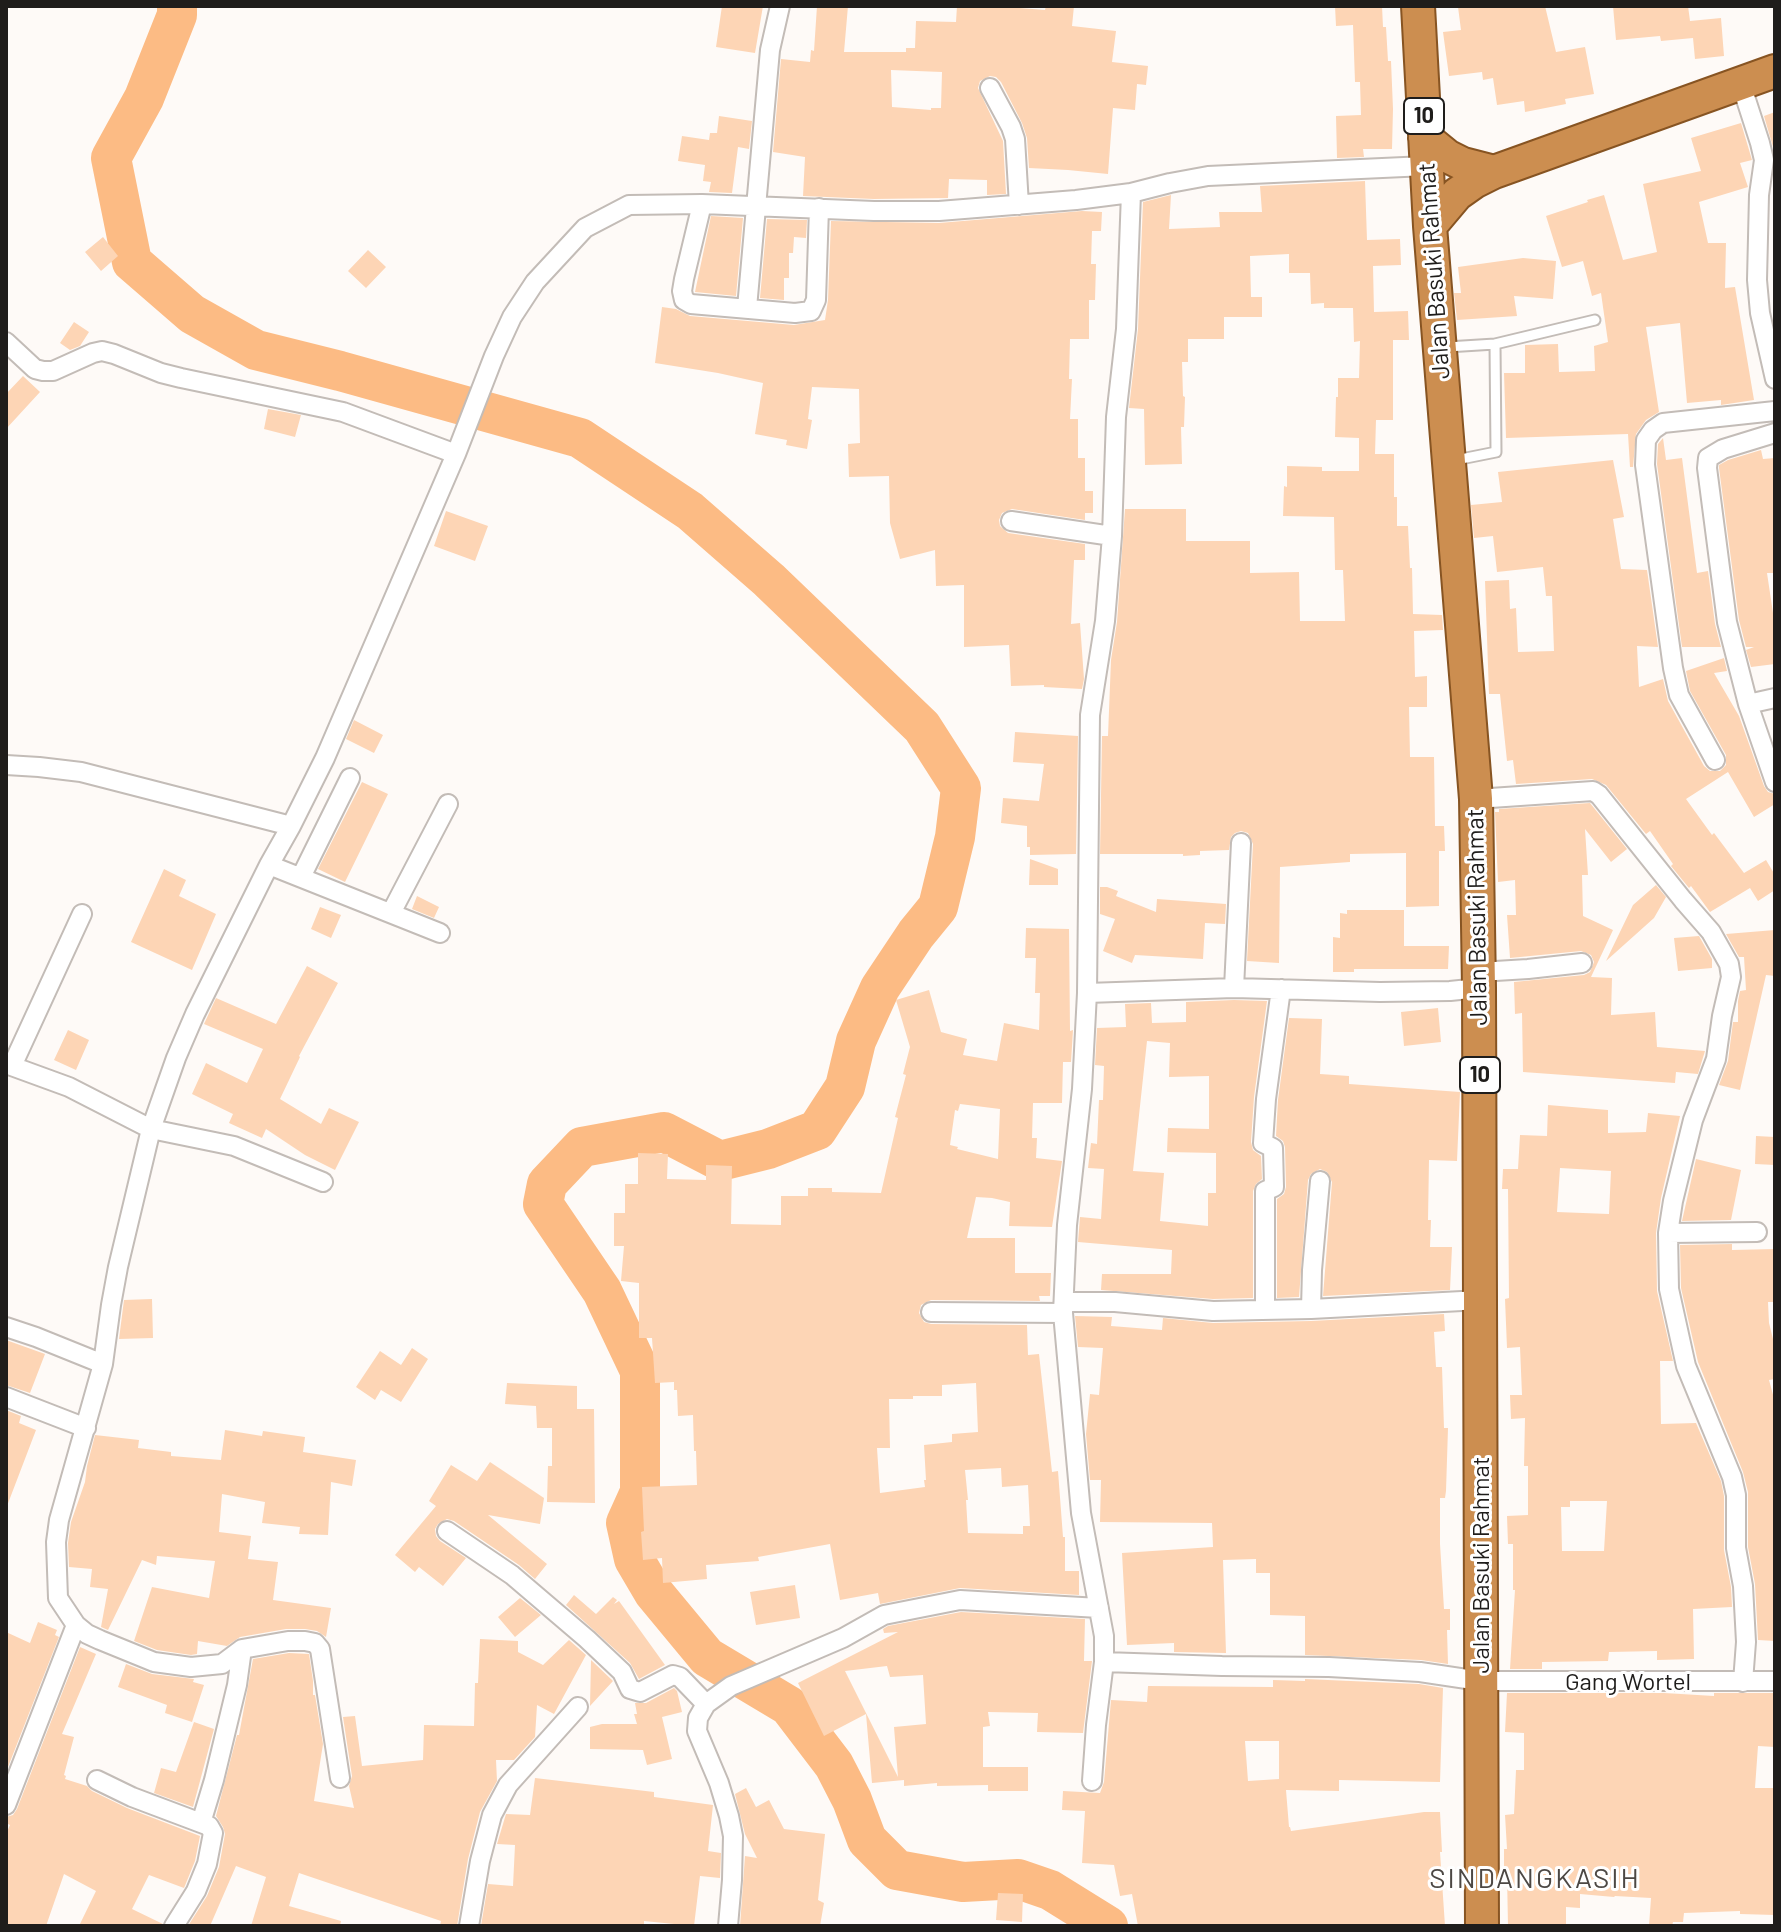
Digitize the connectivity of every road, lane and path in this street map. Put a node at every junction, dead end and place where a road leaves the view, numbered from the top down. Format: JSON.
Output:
{"nodes":[{"id":1,"x":780,"y":6,"type":"edge"},
{"id":2,"x":1418,"y":6,"type":"edge"},
{"id":3,"x":1775,"y":71,"type":"edge"},
{"id":4,"x":1741,"y":84,"type":"junction"},
{"id":5,"x":990,"y":88,"type":"dead end"},
{"id":6,"x":1425,"y":152,"type":"junction"},
{"id":7,"x":1494,"y":172,"type":"junction"},
{"id":8,"x":1131,"y":193,"type":"junction"},
{"id":9,"x":702,"y":204,"type":"junction"},
{"id":10,"x":1019,"y":205,"type":"junction"},
{"id":11,"x":755,"y":206,"type":"junction"},
{"id":12,"x":819,"y":208,"type":"junction"},
{"id":13,"x":1430,"y":226,"type":"junction"},
{"id":14,"x":747,"y":308,"type":"junction"},
{"id":15,"x":1595,"y":320,"type":"dead end"},
{"id":16,"x":6,"y":342,"type":"edge"},
{"id":17,"x":1495,"y":344,"type":"junction"},
{"id":18,"x":1440,"y":347,"type":"junction"},
{"id":19,"x":1775,"y":379,"type":"edge"},
{"id":20,"x":1775,"y":411,"type":"edge"},
{"id":21,"x":1775,"y":433,"type":"edge"},
{"id":22,"x":456,"y":454,"type":"junction"},
{"id":23,"x":1449,"y":461,"type":"junction"},
{"id":24,"x":1011,"y":521,"type":"dead end"},
{"id":25,"x":1112,"y":536,"type":"junction"},
{"id":26,"x":1775,"y":698,"type":"edge"},
{"id":27,"x":1748,"y":704,"type":"junction"},
{"id":28,"x":1715,"y":760,"type":"dead end"},
{"id":29,"x":6,"y":765,"type":"edge"},
{"id":30,"x":350,"y":778,"type":"dead end"},
{"id":31,"x":1775,"y":782,"type":"edge"},
{"id":32,"x":1476,"y":799,"type":"junction"},
{"id":33,"x":448,"y":804,"type":"dead end"},
{"id":34,"x":291,"y":826,"type":"junction"},
{"id":35,"x":1241,"y":843,"type":"dead end"},
{"id":36,"x":269,"y":865,"type":"junction"},
{"id":37,"x":301,"y":877,"type":"junction"},
{"id":38,"x":391,"y":913,"type":"junction"},
{"id":39,"x":82,"y":914,"type":"dead end"},
{"id":40,"x":440,"y":933,"type":"dead end"},
{"id":41,"x":1582,"y":963,"type":"dead end"},
{"id":42,"x":1479,"y":980,"type":"junction"},
{"id":43,"x":1234,"y":988,"type":"junction"},
{"id":44,"x":1281,"y":989,"type":"junction"},
{"id":45,"x":1087,"y":993,"type":"junction"},
{"id":46,"x":9,"y":1065,"type":"edge"},
{"id":47,"x":151,"y":1129,"type":"junction"},
{"id":48,"x":1320,"y":1181,"type":"dead end"},
{"id":49,"x":323,"y":1182,"type":"dead end"},
{"id":50,"x":1757,"y":1232,"type":"dead end"},
{"id":51,"x":1668,"y":1233,"type":"junction"},
{"id":52,"x":1481,"y":1300,"type":"junction"},
{"id":53,"x":1064,"y":1307,"type":"junction"},
{"id":54,"x":1265,"y":1309,"type":"junction"},
{"id":55,"x":1311,"y":1309,"type":"junction"},
{"id":56,"x":931,"y":1312,"type":"dead end"},
{"id":57,"x":6,"y":1327,"type":"edge"},
{"id":58,"x":103,"y":1364,"type":"junction"},
{"id":59,"x":6,"y":1397,"type":"edge"},
{"id":60,"x":86,"y":1428,"type":"junction"},
{"id":61,"x":447,"y":1531,"type":"dead end"},
{"id":62,"x":1099,"y":1608,"type":"junction"},
{"id":63,"x":76,"y":1625,"type":"junction"},
{"id":64,"x":242,"y":1649,"type":"junction"},
{"id":65,"x":1104,"y":1662,"type":"junction"},
{"id":66,"x":1480,"y":1681,"type":"junction"},
{"id":67,"x":1775,"y":1681,"type":"edge"},
{"id":68,"x":1743,"y":1682,"type":"junction"},
{"id":69,"x":706,"y":1704,"type":"junction"},
{"id":70,"x":578,"y":1707,"type":"dead end"},
{"id":71,"x":340,"y":1778,"type":"dead end"},
{"id":72,"x":97,"y":1780,"type":"dead end"},
{"id":73,"x":1092,"y":1781,"type":"dead end"},
{"id":74,"x":6,"y":1805,"type":"edge"},
{"id":75,"x":201,"y":1823,"type":"junction"},
{"id":76,"x":174,"y":1926,"type":"edge"},
{"id":77,"x":469,"y":1926,"type":"edge"},
{"id":78,"x":728,"y":1926,"type":"edge"},
{"id":79,"x":1482,"y":1926,"type":"edge"}],
"edges":[{"from":1,"to":11,"type":"street"},
{"from":2,"to":6,"type":"highway","name":"Jalan Basuki Rahmat","number":"10"},
{"from":3,"to":4,"type":"highway"},
{"from":4,"to":7,"type":"highway"},
{"from":4,"to":19,"type":"street"},
{"from":5,"to":10,"type":"street"},
{"from":6,"to":7,"type":"highway"},
{"from":6,"to":8,"type":"street"},
{"from":6,"to":13,"type":"highway","name":"Jalan Basuki Rahmat","number":"10"},
{"from":7,"to":13,"type":"highway"},
{"from":8,"to":10,"type":"street"},
{"from":8,"to":25,"type":"street"},
{"from":9,"to":11,"type":"street"},
{"from":9,"to":14,"type":"street"},
{"from":9,"to":22,"type":"street"},
{"from":10,"to":12,"type":"street"},
{"from":11,"to":12,"type":"street"},
{"from":11,"to":14,"type":"street"},
{"from":12,"to":14,"type":"street"},
{"from":13,"to":18,"type":"highway","name":"Jalan Basuki Rahmat","number":"10"},
{"from":15,"to":17,"type":"lane"},
{"from":16,"to":22,"type":"street"},
{"from":17,"to":18,"type":"lane"},
{"from":17,"to":23,"type":"lane"},
{"from":18,"to":23,"type":"highway","name":"Jalan Basuki Rahmat","number":"10"},
{"from":20,"to":28,"type":"street"},
{"from":21,"to":27,"type":"street"},
{"from":22,"to":34,"type":"street"},
{"from":23,"to":32,"type":"highway","name":"Jalan Basuki Rahmat","number":"10"},
{"from":24,"to":25,"type":"street"},
{"from":25,"to":45,"type":"street"},
{"from":26,"to":27,"type":"street"},
{"from":27,"to":31,"type":"street"},
{"from":29,"to":34,"type":"street"},
{"from":30,"to":37,"type":"street"},
{"from":32,"to":42,"type":"highway","name":"Jalan Basuki Rahmat","number":"10"},
{"from":32,"to":51,"type":"street"},
{"from":33,"to":38,"type":"street"},
{"from":34,"to":36,"type":"street"},
{"from":35,"to":43,"type":"street"},
{"from":36,"to":37,"type":"street"},
{"from":36,"to":47,"type":"street"},
{"from":37,"to":38,"type":"street"},
{"from":38,"to":40,"type":"street"},
{"from":39,"to":46,"type":"street"},
{"from":41,"to":42,"type":"street"},
{"from":42,"to":44,"type":"street"},
{"from":42,"to":52,"type":"highway","name":"Jalan Basuki Rahmat","number":"10"},
{"from":43,"to":44,"type":"street"},
{"from":43,"to":45,"type":"street"},
{"from":44,"to":54,"type":"street"},
{"from":45,"to":53,"type":"street"},
{"from":46,"to":47,"type":"street"},
{"from":47,"to":49,"type":"street"},
{"from":47,"to":58,"type":"street"},
{"from":48,"to":55,"type":"street"},
{"from":50,"to":51,"type":"street"},
{"from":51,"to":68,"type":"street"},
{"from":52,"to":55,"type":"street"},
{"from":52,"to":66,"type":"highway","name":"Jalan Basuki Rahmat","number":"10"},
{"from":53,"to":54,"type":"street"},
{"from":53,"to":56,"type":"street"},
{"from":53,"to":62,"type":"street"},
{"from":54,"to":55,"type":"street"},
{"from":57,"to":58,"type":"street"},
{"from":58,"to":60,"type":"street"},
{"from":59,"to":60,"type":"street"},
{"from":60,"to":63,"type":"street"},
{"from":61,"to":69,"type":"street"},
{"from":62,"to":65,"type":"street"},
{"from":62,"to":69,"type":"street"},
{"from":63,"to":64,"type":"street"},
{"from":63,"to":74,"type":"street"},
{"from":64,"to":71,"type":"street"},
{"from":64,"to":75,"type":"street"},
{"from":65,"to":66,"type":"street","name":"Gang Wortel"},
{"from":65,"to":73,"type":"street"},
{"from":66,"to":68,"type":"street","name":"Gang Wortel"},
{"from":66,"to":79,"type":"highway","name":"Jalan Basuki Rahmat","number":"10"},
{"from":67,"to":68,"type":"street","name":"Gang Wortel"},
{"from":69,"to":78,"type":"street"},
{"from":70,"to":77,"type":"street"},
{"from":72,"to":75,"type":"street"},
{"from":75,"to":76,"type":"street"}]}
